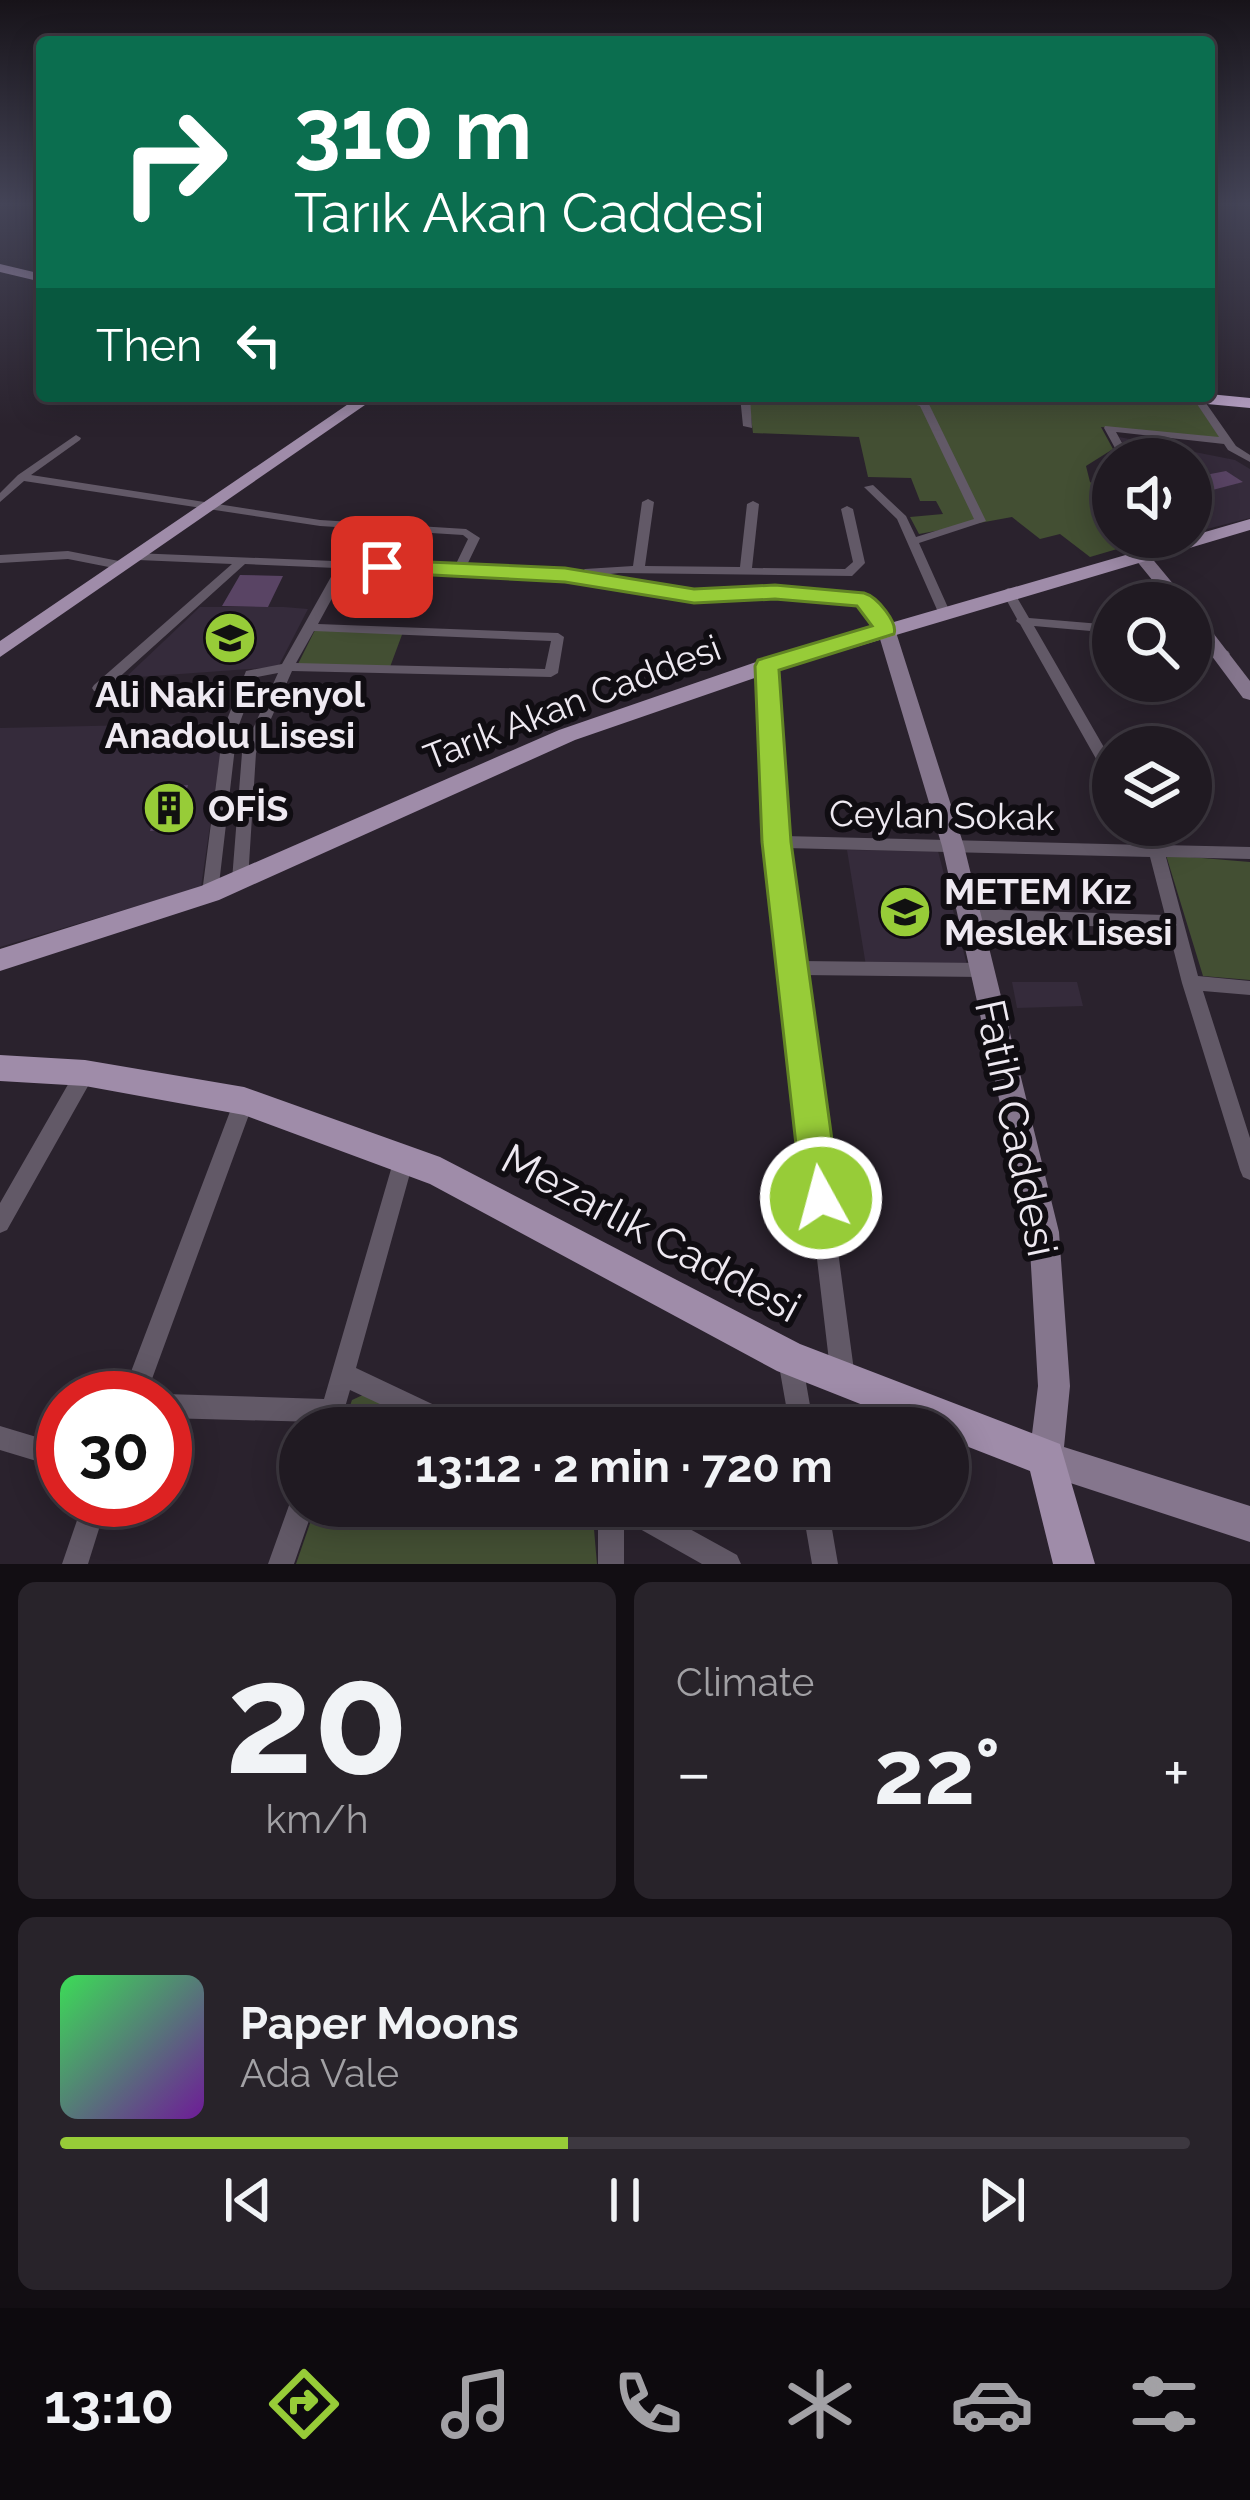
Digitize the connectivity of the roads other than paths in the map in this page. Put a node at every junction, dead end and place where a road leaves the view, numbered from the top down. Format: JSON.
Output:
{"nodes":[{"id":1,"x":4,"y":279,"type":"edge"},
{"id":2,"x":36,"y":287,"type":"edge"},
{"id":3,"x":1215,"y":395,"type":"edge"},
{"id":4,"x":1250,"y":399,"type":"edge"},
{"id":5,"x":361,"y":402,"type":"edge"},
{"id":6,"x":746,"y":402,"type":"edge"},
{"id":7,"x":924,"y":402,"type":"edge"},
{"id":8,"x":1207,"y":402,"type":"edge"},
{"id":9,"x":748,"y":426,"type":"dead end"},
{"id":10,"x":76,"y":438,"type":"dead end"},
{"id":11,"x":1114,"y":438,"type":"edge"},
{"id":12,"x":1193,"y":438,"type":"edge"},
{"id":13,"x":1212,"y":440,"type":"edge"},
{"id":14,"x":1227,"y":442,"type":"junction"},
{"id":15,"x":1250,"y":459,"type":"edge"},
{"id":16,"x":22,"y":476,"type":"junction"},
{"id":17,"x":869,"y":487,"type":"dead end"},
{"id":18,"x":0,"y":499,"type":"edge"},
{"id":19,"x":648,"y":502,"type":"dead end"},
{"id":20,"x":753,"y":503,"type":"dead end"},
{"id":21,"x":211,"y":506,"type":"junction"},
{"id":22,"x":848,"y":509,"type":"dead end"},
{"id":23,"x":1250,"y":524,"type":"edge"},
{"id":24,"x":1212,"y":532,"type":"edge"},
{"id":25,"x":914,"y":541,"type":"junction"},
{"id":26,"x":1124,"y":558,"type":"edge"},
{"id":27,"x":1141,"y":558,"type":"edge"},
{"id":28,"x":0,"y":560,"type":"edge"},
{"id":29,"x":131,"y":561,"type":"junction"},
{"id":30,"x":242,"y":561,"type":"junction"},
{"id":31,"x":344,"y":565,"type":"junction"},
{"id":32,"x":639,"y":569,"type":"junction"},
{"id":33,"x":459,"y":570,"type":"junction"},
{"id":34,"x":746,"y":571,"type":"junction"},
{"id":35,"x":565,"y":575,"type":"junction"},
{"id":36,"x":1162,"y":582,"type":"edge"},
{"id":37,"x":1008,"y":592,"type":"junction"},
{"id":38,"x":944,"y":612,"type":"junction"},
{"id":39,"x":1022,"y":622,"type":"junction"},
{"id":40,"x":308,"y":627,"type":"junction"},
{"id":41,"x":1092,"y":627,"type":"edge"},
{"id":42,"x":886,"y":629,"type":"junction"},
{"id":43,"x":1212,"y":642,"type":"edge"},
{"id":44,"x":0,"y":650,"type":"edge"},
{"id":45,"x":1212,"y":651,"type":"edge"},
{"id":46,"x":1222,"y":654,"type":"junction"},
{"id":47,"x":767,"y":666,"type":"junction"},
{"id":48,"x":287,"y":667,"type":"junction"},
{"id":49,"x":99,"y":688,"type":"dead end"},
{"id":50,"x":1250,"y":694,"type":"edge"},
{"id":51,"x":262,"y":722,"type":"junction"},
{"id":52,"x":233,"y":723,"type":"junction"},
{"id":53,"x":1092,"y":740,"type":"edge"},
{"id":54,"x":776,"y":842,"type":"junction"},
{"id":55,"x":952,"y":846,"type":"junction"},
{"id":56,"x":1155,"y":847,"type":"junction"},
{"id":57,"x":1250,"y":853,"type":"edge"},
{"id":58,"x":240,"y":880,"type":"junction"},
{"id":59,"x":210,"y":892,"type":"junction"},
{"id":60,"x":970,"y":916,"type":"junction"},
{"id":61,"x":1174,"y":922,"type":"junction"},
{"id":62,"x":0,"y":960,"type":"edge"},
{"id":63,"x":793,"y":968,"type":"junction"},
{"id":64,"x":982,"y":970,"type":"junction"},
{"id":65,"x":1191,"y":983,"type":"junction"},
{"id":66,"x":1250,"y":988,"type":"edge"},
{"id":67,"x":0,"y":1068,"type":"edge"},
{"id":68,"x":85,"y":1073,"type":"junction"},
{"id":69,"x":244,"y":1101,"type":"junction"},
{"id":70,"x":404,"y":1159,"type":"junction"},
{"id":71,"x":1250,"y":1171,"type":"edge"},
{"id":72,"x":0,"y":1223,"type":"edge"},
{"id":73,"x":790,"y":1358,"type":"junction"},
{"id":74,"x":143,"y":1371,"type":"edge"},
{"id":75,"x":344,"y":1375,"type":"junction"},
{"id":76,"x":843,"y":1381,"type":"junction"},
{"id":77,"x":333,"y":1407,"type":"edge"},
{"id":78,"x":413,"y":1407,"type":"edge"},
{"id":79,"x":798,"y":1407,"type":"edge"},
{"id":80,"x":192,"y":1408,"type":"edge"},
{"id":81,"x":279,"y":1415,"type":"edge"},
{"id":82,"x":0,"y":1438,"type":"edge"},
{"id":83,"x":36,"y":1449,"type":"edge"},
{"id":84,"x":1046,"y":1458,"type":"junction"},
{"id":85,"x":1250,"y":1524,"type":"edge"},
{"id":86,"x":87,"y":1527,"type":"edge"},
{"id":87,"x":294,"y":1527,"type":"edge"},
{"id":88,"x":610,"y":1527,"type":"edge"},
{"id":89,"x":661,"y":1527,"type":"edge"},
{"id":90,"x":819,"y":1527,"type":"edge"},
{"id":91,"x":75,"y":1564,"type":"edge"},
{"id":92,"x":281,"y":1564,"type":"edge"},
{"id":93,"x":610,"y":1564,"type":"edge"},
{"id":94,"x":728,"y":1564,"type":"edge"},
{"id":95,"x":825,"y":1564,"type":"edge"},
{"id":96,"x":1073,"y":1564,"type":"edge"}],
"edges":[{"from":1,"to":2,"type":"highway"},
{"from":3,"to":4,"type":"highway"},
{"from":5,"to":21,"type":"main road"},
{"from":6,"to":9,"type":"street"},
{"from":7,"to":25,"type":"street"},
{"from":8,"to":14,"type":"street"},
{"from":10,"to":16,"type":"street"},
{"from":11,"to":12,"type":"street"},
{"from":13,"to":14,"type":"street"},
{"from":14,"to":15,"type":"street"},
{"from":16,"to":18,"type":"street"},
{"from":16,"to":21,"type":"street"},
{"from":17,"to":25,"type":"street"},
{"from":19,"to":32,"type":"street"},
{"from":20,"to":34,"type":"street"},
{"from":21,"to":29,"type":"main road"},
{"from":21,"to":33,"type":"street"},
{"from":22,"to":34,"type":"street"},
{"from":23,"to":24,"type":"main road","name":"Tarık Akan Caddesi"},
{"from":25,"to":38,"type":"street"},
{"from":26,"to":37,"type":"main road","name":"Tarık Akan Caddesi"},
{"from":27,"to":36,"type":"street"},
{"from":28,"to":29,"type":"street"},
{"from":29,"to":30,"type":"street"},
{"from":29,"to":44,"type":"main road"},
{"from":30,"to":31,"type":"street"},
{"from":30,"to":49,"type":"street"},
{"from":31,"to":33,"type":"street"},
{"from":31,"to":40,"type":"street"},
{"from":32,"to":34,"type":"street"},
{"from":32,"to":35,"type":"street"},
{"from":33,"to":35,"type":"street"},
{"from":35,"to":42,"type":"street"},
{"from":37,"to":38,"type":"main road","name":"Tarık Akan Caddesi"},
{"from":37,"to":39,"type":"street"},
{"from":38,"to":42,"type":"main road","name":"Tarık Akan Caddesi"},
{"from":39,"to":41,"type":"street"},
{"from":39,"to":53,"type":"street"},
{"from":40,"to":48,"type":"street"},
{"from":40,"to":48,"type":"street"},
{"from":42,"to":47,"type":"main road","name":"Tarık Akan Caddesi"},
{"from":42,"to":55,"type":"street","name":"Fatih Caddesi"},
{"from":43,"to":46,"type":"street"},
{"from":45,"to":46,"type":"street"},
{"from":46,"to":50,"type":"street"},
{"from":47,"to":54,"type":"street"},
{"from":47,"to":58,"type":"main road","name":"Tarık Akan Caddesi"},
{"from":48,"to":51,"type":"street"},
{"from":48,"to":52,"type":"street"},
{"from":51,"to":52,"type":"street"},
{"from":51,"to":58,"type":"street"},
{"from":52,"to":59,"type":"street"},
{"from":54,"to":55,"type":"street","name":"Ceylan Sokak"},
{"from":54,"to":63,"type":"street"},
{"from":55,"to":56,"type":"street","name":"Ceylan Sokak"},
{"from":55,"to":60,"type":"street","name":"Fatih Caddesi"},
{"from":56,"to":57,"type":"street","name":"Ceylan Sokak"},
{"from":56,"to":61,"type":"street"},
{"from":58,"to":59,"type":"main road","name":"Tarık Akan Caddesi"},
{"from":59,"to":62,"type":"main road","name":"Tarık Akan Caddesi"},
{"from":60,"to":61,"type":"street"},
{"from":60,"to":64,"type":"street","name":"Fatih Caddesi"},
{"from":61,"to":65,"type":"street"},
{"from":63,"to":64,"type":"street"},
{"from":63,"to":76,"type":"street"},
{"from":64,"to":84,"type":"street","name":"Fatih Caddesi"},
{"from":65,"to":66,"type":"street"},
{"from":65,"to":71,"type":"street"},
{"from":67,"to":68,"type":"main road","name":"Mezarlık Caddesi"},
{"from":68,"to":69,"type":"main road","name":"Mezarlık Caddesi"},
{"from":68,"to":72,"type":"street"},
{"from":69,"to":70,"type":"main road","name":"Mezarlık Caddesi"},
{"from":69,"to":74,"type":"street"},
{"from":70,"to":73,"type":"main road","name":"Mezarlık Caddesi"},
{"from":70,"to":75,"type":"street"},
{"from":73,"to":76,"type":"main road","name":"Mezarlık Caddesi"},
{"from":73,"to":79,"type":"street"},
{"from":75,"to":77,"type":"street"},
{"from":75,"to":78,"type":"street"},
{"from":76,"to":84,"type":"main road","name":"Mezarlık Caddesi"},
{"from":80,"to":81,"type":"street"},
{"from":82,"to":83,"type":"street"},
{"from":84,"to":85,"type":"street","name":"Mezarlık Caddesi"},
{"from":84,"to":96,"type":"main road","name":"Fatih Caddesi"},
{"from":86,"to":91,"type":"street"},
{"from":87,"to":92,"type":"street"},
{"from":88,"to":93,"type":"street"},
{"from":89,"to":94,"type":"street"},
{"from":90,"to":95,"type":"street"}]}
